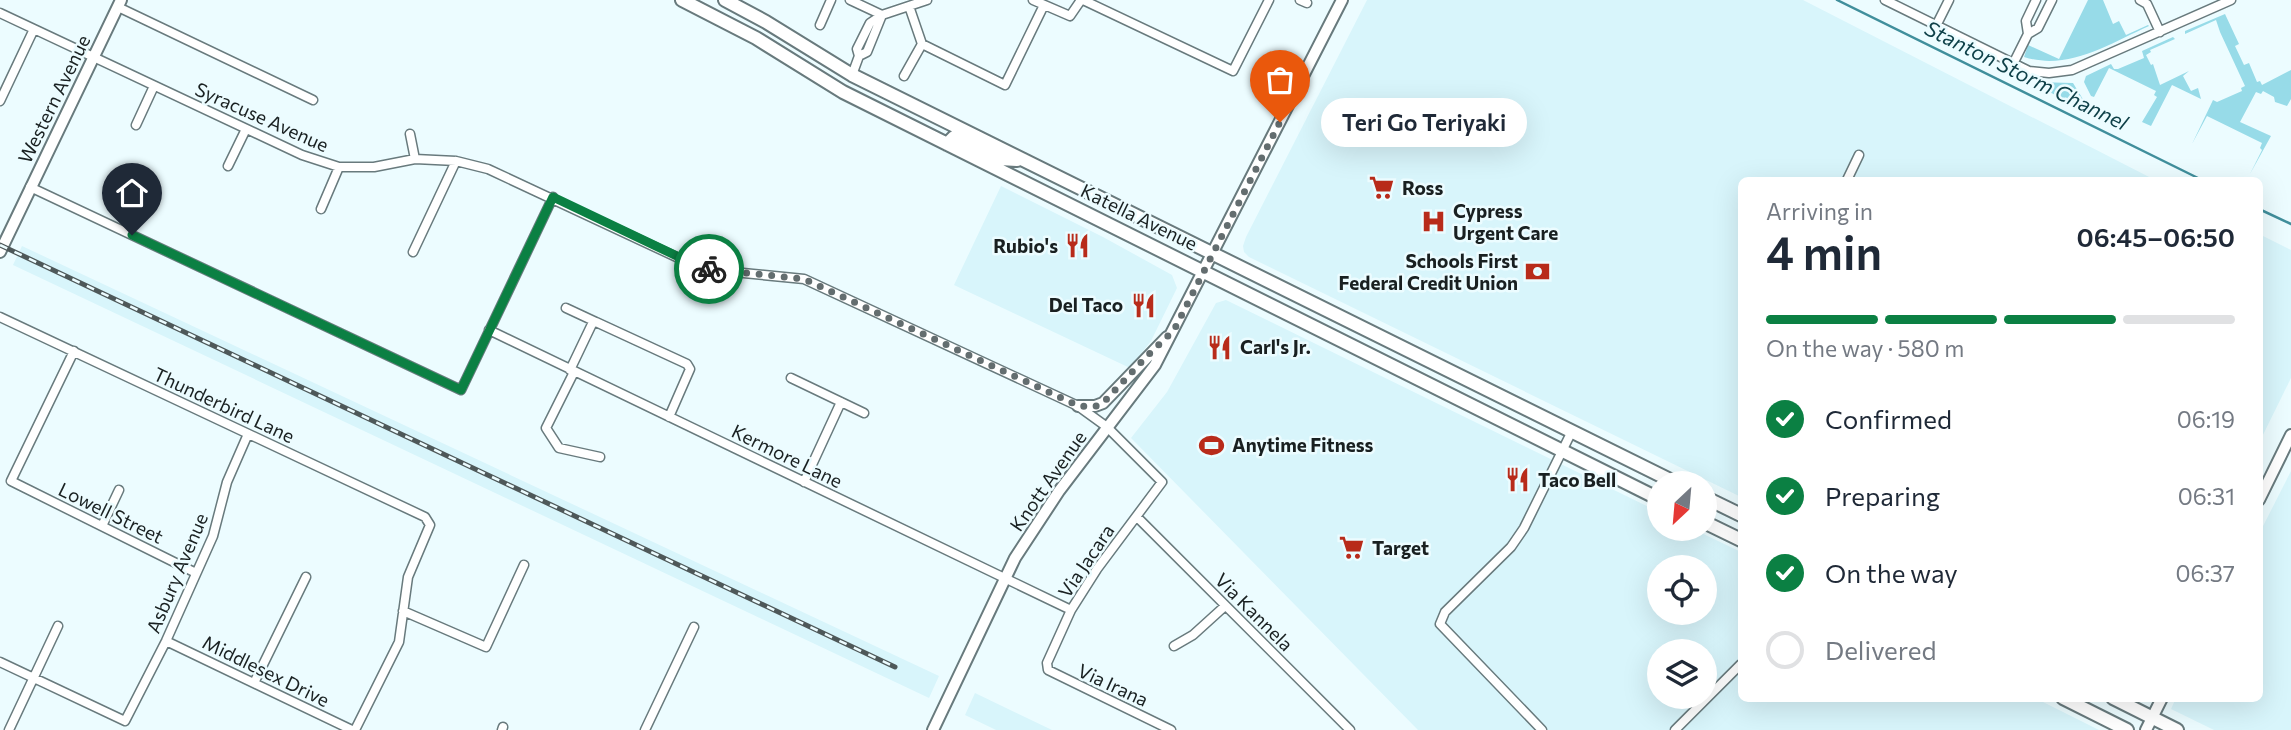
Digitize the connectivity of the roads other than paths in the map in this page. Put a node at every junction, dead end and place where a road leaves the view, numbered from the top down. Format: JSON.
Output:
{"nodes":[{"id":1,"x":682,"y":0,"type":"edge"},
{"id":2,"x":725,"y":0,"type":"edge"},
{"id":3,"x":831,"y":0,"type":"edge"},
{"id":4,"x":850,"y":0,"type":"edge"},
{"id":5,"x":927,"y":0,"type":"edge"},
{"id":6,"x":1034,"y":0,"type":"edge"},
{"id":7,"x":1082,"y":0,"type":"edge"},
{"id":8,"x":1269,"y":0,"type":"edge"},
{"id":9,"x":1342,"y":0,"type":"edge"},
{"id":10,"x":1885,"y":0,"type":"edge"},
{"id":11,"x":1949,"y":0,"type":"edge"},
{"id":12,"x":2036,"y":0,"type":"edge"},
{"id":13,"x":2052,"y":0,"type":"edge"},
{"id":14,"x":2231,"y":0,"type":"edge"},
{"id":15,"x":2146,"y":1,"type":"edge"},
{"id":16,"x":120,"y":3,"type":"edge"},
{"id":17,"x":1044,"y":5,"type":"junction"},
{"id":18,"x":909,"y":6,"type":"junction"},
{"id":19,"x":0,"y":13,"type":"edge"},
{"id":20,"x":881,"y":15,"type":"junction"},
{"id":21,"x":820,"y":25,"type":"dead end"},
{"id":22,"x":1936,"y":26,"type":"junction"},
{"id":23,"x":34,"y":29,"type":"junction"},
{"id":24,"x":2160,"y":32,"type":"junction"},
{"id":25,"x":2028,"y":34,"type":"junction"},
{"id":26,"x":922,"y":44,"type":"junction"},
{"id":27,"x":94,"y":57,"type":"junction"},
{"id":28,"x":2013,"y":64,"type":"junction"},
{"id":29,"x":852,"y":75,"type":"junction"},
{"id":30,"x":904,"y":76,"type":"dead end"},
{"id":31,"x":154,"y":86,"type":"junction"},
{"id":32,"x":313,"y":100,"type":"dead end"},
{"id":33,"x":0,"y":101,"type":"edge"},
{"id":34,"x":136,"y":125,"type":"dead end"},
{"id":35,"x":246,"y":130,"type":"junction"},
{"id":36,"x":410,"y":134,"type":"dead end"},
{"id":37,"x":947,"y":144,"type":"junction"},
{"id":38,"x":1859,"y":155,"type":"dead end"},
{"id":39,"x":415,"y":159,"type":"junction"},
{"id":40,"x":456,"y":161,"type":"junction"},
{"id":41,"x":1024,"y":161,"type":"junction"},
{"id":42,"x":228,"y":166,"type":"dead end"},
{"id":43,"x":339,"y":167,"type":"junction"},
{"id":44,"x":1848,"y":177,"type":"edge"},
{"id":45,"x":30,"y":187,"type":"junction"},
{"id":46,"x":553,"y":197,"type":"junction"},
{"id":47,"x":321,"y":209,"type":"dead end"},
{"id":48,"x":0,"y":252,"type":"edge"},
{"id":49,"x":413,"y":252,"type":"dead end"},
{"id":50,"x":1212,"y":253,"type":"junction"},
{"id":51,"x":1204,"y":270,"type":"junction"},
{"id":52,"x":566,"y":308,"type":"dead end"},
{"id":53,"x":0,"y":317,"type":"edge"},
{"id":54,"x":596,"y":323,"type":"junction"},
{"id":55,"x":489,"y":330,"type":"junction"},
{"id":56,"x":1174,"y":330,"type":"junction"},
{"id":57,"x":74,"y":351,"type":"junction"},
{"id":58,"x":572,"y":371,"type":"junction"},
{"id":59,"x":791,"y":378,"type":"dead end"},
{"id":60,"x":841,"y":402,"type":"junction"},
{"id":61,"x":1079,"y":406,"type":"junction"},
{"id":62,"x":864,"y":413,"type":"dead end"},
{"id":63,"x":669,"y":417,"type":"junction"},
{"id":64,"x":1107,"y":427,"type":"junction"},
{"id":65,"x":1571,"y":433,"type":"junction"},
{"id":66,"x":248,"y":434,"type":"junction"},
{"id":67,"x":2291,"y":435,"type":"edge"},
{"id":68,"x":1562,"y":450,"type":"junction"},
{"id":69,"x":600,"y":457,"type":"dead end"},
{"id":70,"x":1651,"y":471,"type":"edge"},
{"id":71,"x":804,"y":482,"type":"junction"},
{"id":72,"x":1162,"y":482,"type":"joint"},
{"id":73,"x":119,"y":490,"type":"dead end"},
{"id":74,"x":2263,"y":492,"type":"edge"},
{"id":75,"x":1647,"y":493,"type":"edge"},
{"id":76,"x":1717,"y":503,"type":"edge"},
{"id":77,"x":1738,"y":514,"type":"edge"},
{"id":78,"x":1137,"y":517,"type":"junction"},
{"id":79,"x":102,"y":526,"type":"junction"},
{"id":80,"x":1717,"y":528,"type":"edge"},
{"id":81,"x":1738,"y":539,"type":"edge"},
{"id":82,"x":524,"y":565,"type":"dead end"},
{"id":83,"x":196,"y":573,"type":"junction"},
{"id":84,"x":306,"y":577,"type":"dead end"},
{"id":85,"x":1006,"y":579,"type":"junction"},
{"id":86,"x":1225,"y":606,"type":"junction"},
{"id":87,"x":1071,"y":610,"type":"junction"},
{"id":88,"x":403,"y":611,"type":"junction"},
{"id":89,"x":58,"y":626,"type":"dead end"},
{"id":90,"x":694,"y":627,"type":"dead end"},
{"id":91,"x":166,"y":641,"type":"junction"},
{"id":92,"x":1174,"y":646,"type":"dead end"},
{"id":93,"x":0,"y":662,"type":"edge"},
{"id":94,"x":1047,"y":663,"type":"joint"},
{"id":95,"x":1738,"y":667,"type":"edge"},
{"id":96,"x":34,"y":678,"type":"junction"},
{"id":97,"x":254,"y":683,"type":"junction"},
{"id":98,"x":2071,"y":702,"type":"edge"},
{"id":99,"x":2121,"y":702,"type":"edge"},
{"id":100,"x":2160,"y":702,"type":"edge"},
{"id":101,"x":2152,"y":718,"type":"junction"},
{"id":102,"x":9,"y":730,"type":"edge"},
{"id":103,"x":353,"y":730,"type":"edge"},
{"id":104,"x":645,"y":730,"type":"edge"},
{"id":105,"x":933,"y":730,"type":"edge"},
{"id":106,"x":1171,"y":730,"type":"edge"},
{"id":107,"x":1350,"y":730,"type":"edge"},
{"id":108,"x":1542,"y":730,"type":"edge"},
{"id":109,"x":1675,"y":730,"type":"edge"},
{"id":110,"x":2127,"y":730,"type":"edge"},
{"id":111,"x":2146,"y":730,"type":"edge"},
{"id":112,"x":2178,"y":730,"type":"edge"}],
"edges":[{"from":1,"to":37,"type":"main road","name":"Katella Avenue"},
{"from":2,"to":29,"type":"main road","name":"Katella Avenue"},
{"from":3,"to":21,"type":"street"},
{"from":4,"to":20,"type":"street"},
{"from":5,"to":18,"type":"street"},
{"from":6,"to":17,"type":"street"},
{"from":7,"to":8,"type":"street"},
{"from":7,"to":17,"type":"street"},
{"from":9,"to":50,"type":"main road","name":"Knott Avenue"},
{"from":10,"to":22,"type":"street"},
{"from":11,"to":22,"type":"street"},
{"from":12,"to":25,"type":"street"},
{"from":13,"to":25,"type":"street"},
{"from":14,"to":24,"type":"street"},
{"from":15,"to":24,"type":"street"},
{"from":16,"to":27,"type":"main road","name":"Western Avenue"},
{"from":16,"to":32,"type":"street"},
{"from":17,"to":26,"type":"street"},
{"from":18,"to":20,"type":"street"},
{"from":18,"to":26,"type":"street"},
{"from":19,"to":23,"type":"street","name":"Syracuse Avenue"},
{"from":20,"to":29,"type":"street"},
{"from":22,"to":28,"type":"street"},
{"from":23,"to":27,"type":"street","name":"Syracuse Avenue"},
{"from":23,"to":33,"type":"street"},
{"from":24,"to":28,"type":"street"},
{"from":25,"to":28,"type":"street"},
{"from":26,"to":30,"type":"street"},
{"from":27,"to":31,"type":"street","name":"Syracuse Avenue"},
{"from":27,"to":45,"type":"main road","name":"Western Avenue"},
{"from":29,"to":41,"type":"main road","name":"Katella Avenue"},
{"from":31,"to":34,"type":"street"},
{"from":31,"to":35,"type":"street","name":"Syracuse Avenue"},
{"from":35,"to":42,"type":"street"},
{"from":35,"to":43,"type":"street","name":"Syracuse Avenue"},
{"from":36,"to":39,"type":"street"},
{"from":37,"to":41,"type":"main road"},
{"from":37,"to":51,"type":"main road","name":"Katella Avenue"},
{"from":38,"to":44,"type":"street"},
{"from":39,"to":40,"type":"street","name":"Syracuse Avenue"},
{"from":39,"to":43,"type":"street","name":"Syracuse Avenue"},
{"from":40,"to":46,"type":"street","name":"Syracuse Avenue"},
{"from":40,"to":49,"type":"street"},
{"from":41,"to":50,"type":"main road","name":"Katella Avenue"},
{"from":43,"to":47,"type":"street"},
{"from":45,"to":48,"type":"main road","name":"Western Avenue"},
{"from":45,"to":55,"type":"street"},
{"from":46,"to":55,"type":"street"},
{"from":46,"to":61,"type":"street","name":"Syracuse Avenue"},
{"from":50,"to":51,"type":"main road","name":"Knott Avenue"},
{"from":50,"to":65,"type":"main road","name":"Katella Avenue"},
{"from":51,"to":56,"type":"main road","name":"Knott Avenue"},
{"from":51,"to":68,"type":"main road","name":"Katella Avenue"},
{"from":52,"to":54,"type":"street"},
{"from":53,"to":57,"type":"street","name":"Thunderbird Lane"},
{"from":54,"to":58,"type":"street"},
{"from":54,"to":63,"type":"street"},
{"from":55,"to":58,"type":"street","name":"Kermore Lane"},
{"from":56,"to":61,"type":"main road"},
{"from":56,"to":64,"type":"main road","name":"Knott Avenue"},
{"from":57,"to":66,"type":"street","name":"Thunderbird Lane"},
{"from":57,"to":79,"type":"street","name":"Lowell Street"},
{"from":58,"to":63,"type":"street","name":"Kermore Lane"},
{"from":58,"to":69,"type":"street"},
{"from":59,"to":60,"type":"street"},
{"from":60,"to":62,"type":"street"},
{"from":60,"to":71,"type":"street"},
{"from":61,"to":64,"type":"street","name":"Syracuse Avenue"},
{"from":63,"to":71,"type":"street","name":"Kermore Lane"},
{"from":64,"to":72,"type":"street","name":"Syracuse Avenue"},
{"from":64,"to":85,"type":"main road","name":"Knott Avenue"},
{"from":65,"to":68,"type":"street"},
{"from":65,"to":70,"type":"main road","name":"Katella Avenue"},
{"from":66,"to":83,"type":"street","name":"Asbury Avenue"},
{"from":66,"to":88,"type":"street","name":"Thunderbird Lane"},
{"from":67,"to":74,"type":"main road"},
{"from":68,"to":75,"type":"main road","name":"Katella Avenue"},
{"from":68,"to":108,"type":"street"},
{"from":71,"to":85,"type":"street","name":"Kermore Lane"},
{"from":72,"to":78,"type":"street","name":"Via Jacara"},
{"from":73,"to":79,"type":"street"},
{"from":76,"to":77,"type":"main road"},
{"from":78,"to":86,"type":"street","name":"Via Kannela"},
{"from":78,"to":87,"type":"street","name":"Via Jacara"},
{"from":79,"to":83,"type":"street","name":"Lowell Street"},
{"from":80,"to":81,"type":"main road"},
{"from":82,"to":88,"type":"street"},
{"from":83,"to":91,"type":"street","name":"Asbury Avenue"},
{"from":84,"to":97,"type":"street"},
{"from":85,"to":87,"type":"street","name":"Kermore Lane"},
{"from":85,"to":105,"type":"main road","name":"Knott Avenue"},
{"from":86,"to":92,"type":"street"},
{"from":86,"to":107,"type":"street","name":"Via Kannela"},
{"from":87,"to":94,"type":"street","name":"Via Jacara"},
{"from":88,"to":103,"type":"street"},
{"from":89,"to":96,"type":"street"},
{"from":90,"to":104,"type":"street"},
{"from":91,"to":96,"type":"street","name":"Asbury Avenue"},
{"from":91,"to":97,"type":"street","name":"Middlesex Drive"},
{"from":93,"to":96,"type":"street"},
{"from":94,"to":106,"type":"street","name":"Via Irana"},
{"from":95,"to":109,"type":"street"},
{"from":96,"to":102,"type":"street"},
{"from":97,"to":103,"type":"street","name":"Middlesex Drive"},
{"from":98,"to":110,"type":"main road"},
{"from":99,"to":101,"type":"main road"},
{"from":100,"to":101,"type":"main road"},
{"from":101,"to":111,"type":"main road"},
{"from":101,"to":112,"type":"main road"}]}
